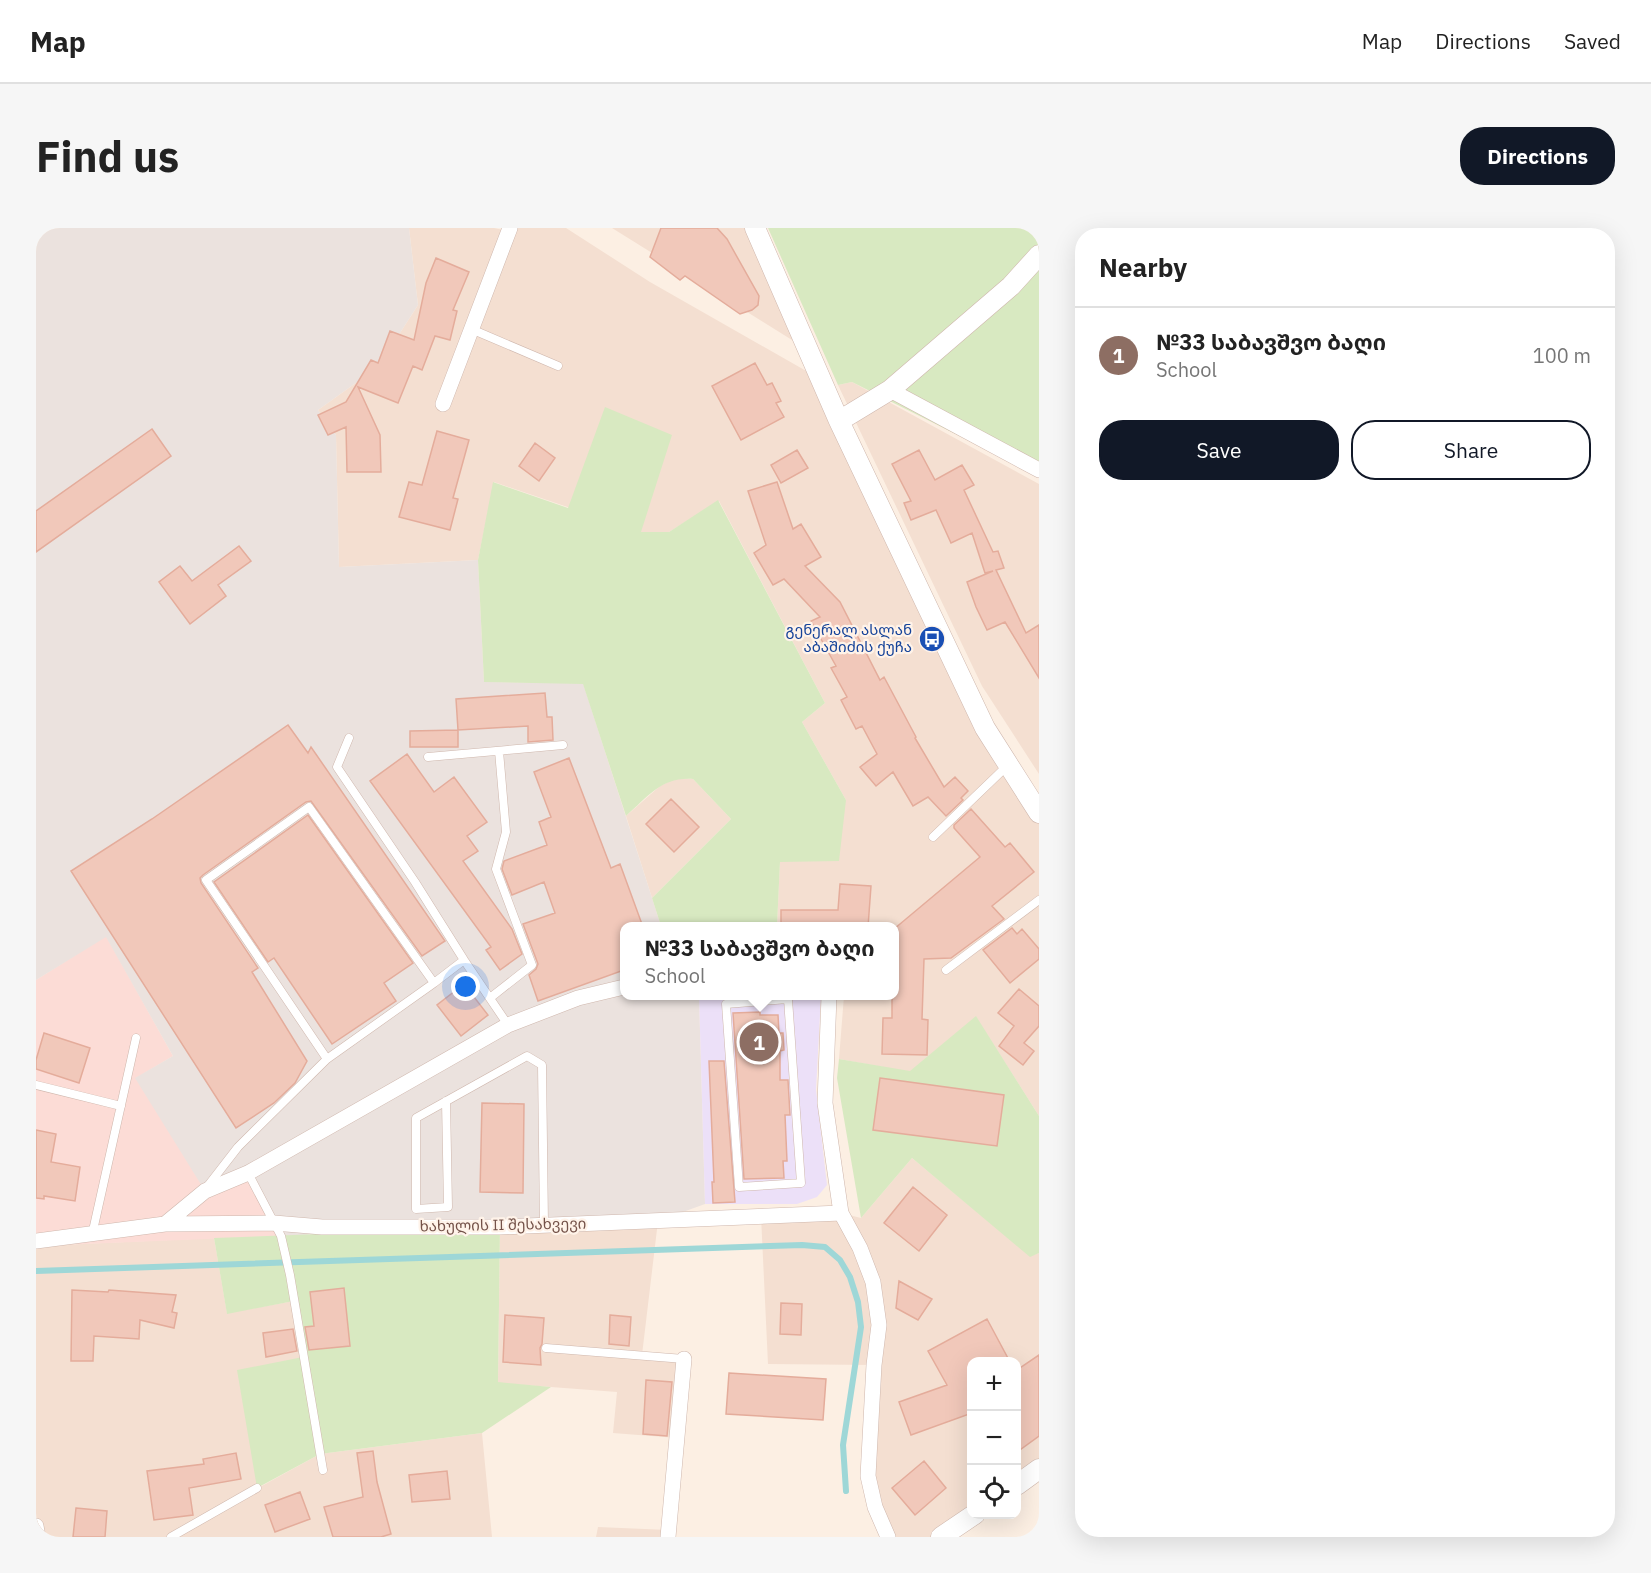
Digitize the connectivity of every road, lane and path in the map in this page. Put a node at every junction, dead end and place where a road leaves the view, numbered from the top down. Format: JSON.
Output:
{"nodes":[{"id":1,"x":510,"y":228,"type":"edge"},
{"id":2,"x":755,"y":228,"type":"edge"},
{"id":3,"x":1039,"y":255,"type":"edge"},
{"id":4,"x":471,"y":329,"type":"junction"},
{"id":5,"x":558,"y":366,"type":"dead end"},
{"id":6,"x":890,"y":390,"type":"junction"},
{"id":7,"x":443,"y":405,"type":"dead end"},
{"id":8,"x":839,"y":421,"type":"junction"},
{"id":9,"x":1039,"y":470,"type":"edge"},
{"id":10,"x":349,"y":738,"type":"dead end"},
{"id":11,"x":564,"y":745,"type":"dead end"},
{"id":12,"x":499,"y":751,"type":"junction"},
{"id":13,"x":428,"y":757,"type":"dead end"},
{"id":14,"x":1008,"y":765,"type":"junction"},
{"id":15,"x":1039,"y":813,"type":"edge"},
{"id":16,"x":933,"y":837,"type":"dead end"},
{"id":17,"x":1039,"y":900,"type":"edge"},
{"id":18,"x":464,"y":960,"type":"junction"},
{"id":19,"x":946,"y":970,"type":"dead end"},
{"id":20,"x":434,"y":983,"type":"junction"},
{"id":21,"x":620,"y":988,"type":"edge"},
{"id":22,"x":490,"y":998,"type":"junction"},
{"id":23,"x":745,"y":1000,"type":"edge"},
{"id":24,"x":788,"y":1000,"type":"edge"},
{"id":25,"x":829,"y":1000,"type":"edge"},
{"id":26,"x":508,"y":1025,"type":"junction"},
{"id":27,"x":136,"y":1038,"type":"dead end"},
{"id":28,"x":327,"y":1059,"type":"junction"},
{"id":29,"x":36,"y":1084,"type":"edge"},
{"id":30,"x":446,"y":1101,"type":"junction"},
{"id":31,"x":121,"y":1106,"type":"junction"},
{"id":32,"x":248,"y":1173,"type":"junction"},
{"id":33,"x":205,"y":1191,"type":"junction"},
{"id":34,"x":841,"y":1213,"type":"junction"},
{"id":35,"x":274,"y":1223,"type":"junction"},
{"id":36,"x":165,"y":1224,"type":"junction"},
{"id":37,"x":543,"y":1225,"type":"junction"},
{"id":38,"x":92,"y":1235,"type":"junction"},
{"id":39,"x":36,"y":1240,"type":"edge"},
{"id":40,"x":546,"y":1348,"type":"dead end"},
{"id":41,"x":684,"y":1359,"type":"joint"},
{"id":42,"x":1039,"y":1469,"type":"edge"},
{"id":43,"x":323,"y":1470,"type":"dead end"},
{"id":44,"x":1021,"y":1482,"type":"edge"},
{"id":45,"x":257,"y":1488,"type":"dead end"},
{"id":46,"x":969,"y":1519,"type":"edge"},
{"id":47,"x":36,"y":1526,"type":"edge"},
{"id":48,"x":38,"y":1537,"type":"edge"},
{"id":49,"x":171,"y":1537,"type":"edge"},
{"id":50,"x":668,"y":1537,"type":"edge"},
{"id":51,"x":888,"y":1537,"type":"edge"},
{"id":52,"x":941,"y":1537,"type":"edge"}],
"edges":[{"from":1,"to":4,"type":"street"},
{"from":2,"to":8,"type":"street"},
{"from":3,"to":6,"type":"street"},
{"from":4,"to":5,"type":"lane"},
{"from":4,"to":7,"type":"street"},
{"from":6,"to":8,"type":"street"},
{"from":6,"to":9,"type":"street"},
{"from":8,"to":14,"type":"street"},
{"from":10,"to":18,"type":"lane"},
{"from":11,"to":12,"type":"lane"},
{"from":12,"to":13,"type":"lane"},
{"from":12,"to":22,"type":"lane"},
{"from":14,"to":15,"type":"street"},
{"from":14,"to":16,"type":"lane"},
{"from":17,"to":19,"type":"lane"},
{"from":18,"to":20,"type":"lane"},
{"from":18,"to":22,"type":"lane"},
{"from":20,"to":28,"type":"lane"},
{"from":20,"to":28,"type":"lane"},
{"from":21,"to":26,"type":"street"},
{"from":22,"to":26,"type":"lane"},
{"from":23,"to":24,"type":"lane"},
{"from":25,"to":34,"type":"street"},
{"from":26,"to":32,"type":"street"},
{"from":27,"to":31,"type":"lane"},
{"from":28,"to":33,"type":"lane"},
{"from":29,"to":31,"type":"lane"},
{"from":30,"to":30,"type":"lane"},
{"from":30,"to":37,"type":"lane"},
{"from":31,"to":38,"type":"lane"},
{"from":32,"to":33,"type":"street"},
{"from":32,"to":35,"type":"lane"},
{"from":33,"to":36,"type":"street"},
{"from":34,"to":37,"type":"street","name":"ხახულის II შესახვევი"},
{"from":34,"to":51,"type":"street"},
{"from":35,"to":36,"type":"street","name":"ხახულის II შესახვევი"},
{"from":35,"to":37,"type":"street","name":"ხახულის II შესახვევი"},
{"from":35,"to":43,"type":"lane"},
{"from":36,"to":38,"type":"street","name":"ხახულის II შესახვევი"},
{"from":38,"to":39,"type":"street","name":"ხახულის II შესახვევი"},
{"from":40,"to":41,"type":"lane"},
{"from":41,"to":50,"type":"street"},
{"from":42,"to":44,"type":"street"},
{"from":45,"to":49,"type":"lane"},
{"from":46,"to":52,"type":"street"},
{"from":47,"to":48,"type":"street"}]}
